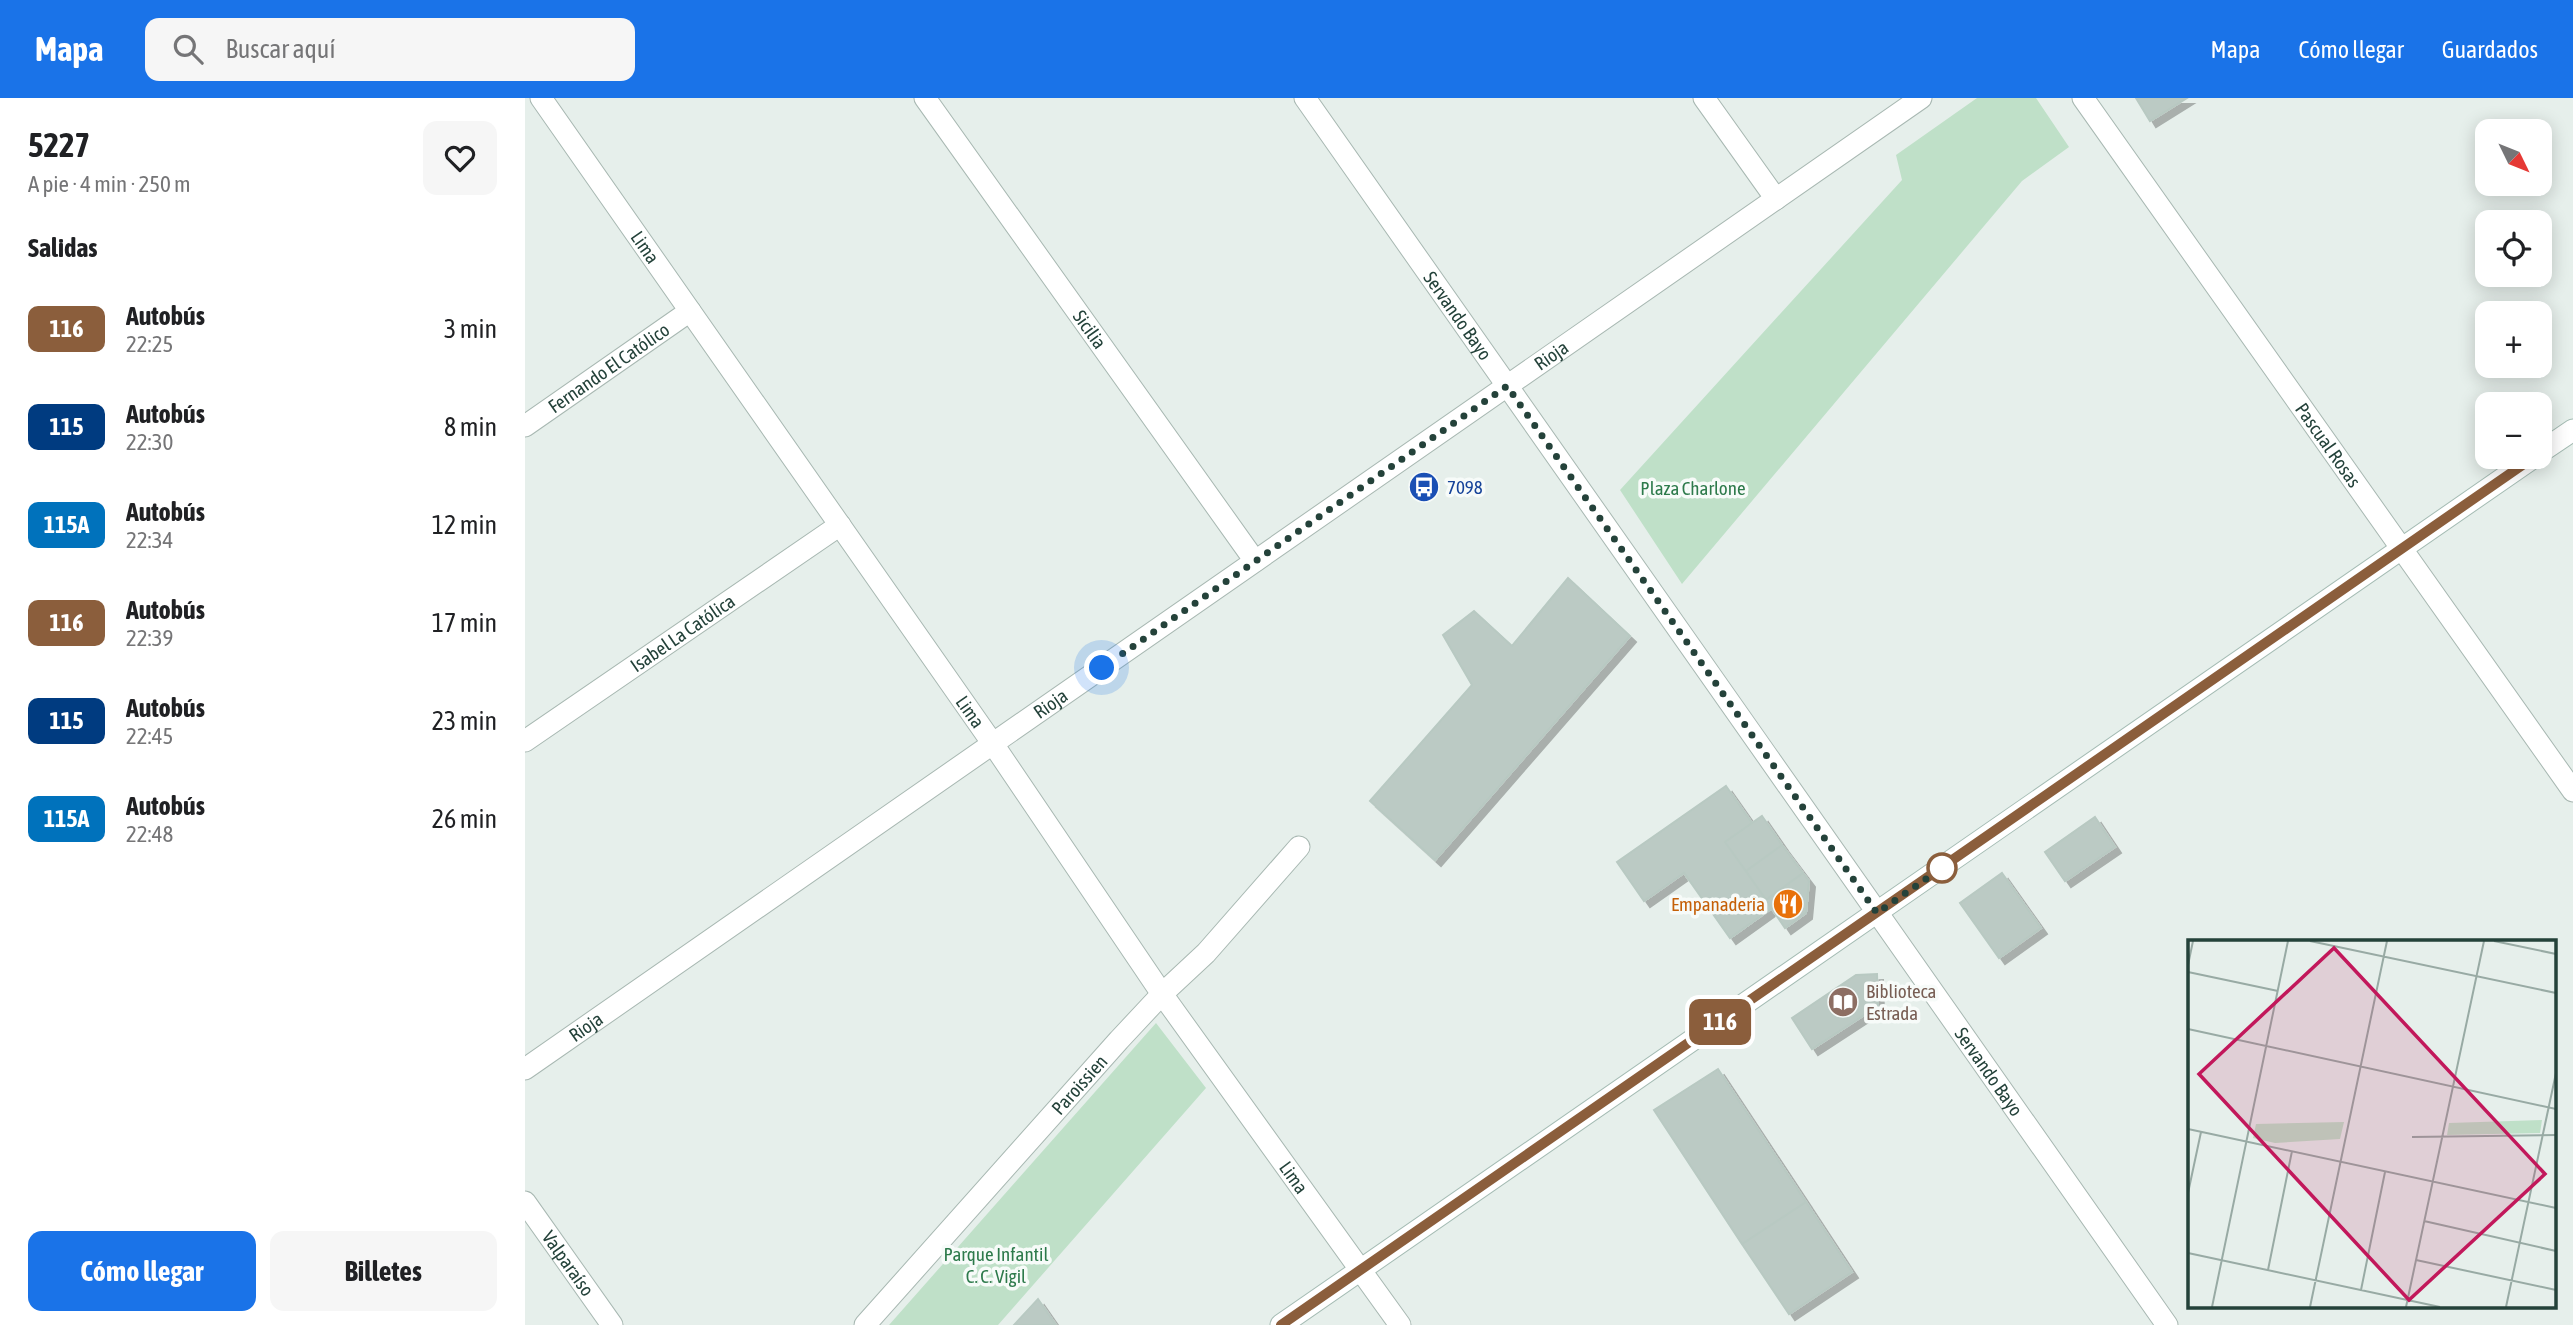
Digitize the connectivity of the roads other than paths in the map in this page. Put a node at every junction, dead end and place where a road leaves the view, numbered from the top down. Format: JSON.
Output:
{"nodes":[{"id":1,"x":541,"y":98,"type":"edge"},
{"id":2,"x":925,"y":98,"type":"edge"},
{"id":3,"x":1305,"y":98,"type":"edge"},
{"id":4,"x":1704,"y":98,"type":"edge"},
{"id":5,"x":1921,"y":98,"type":"edge"},
{"id":6,"x":2083,"y":98,"type":"edge"},
{"id":7,"x":1776,"y":199,"type":"junction"},
{"id":8,"x":690,"y":311,"type":"junction"},
{"id":9,"x":1507,"y":386,"type":"junction"},
{"id":10,"x":525,"y":426,"type":"edge"},
{"id":11,"x":2573,"y":430,"type":"edge"},
{"id":12,"x":2552,"y":444,"type":"edge"},
{"id":13,"x":2516,"y":469,"type":"edge"},
{"id":14,"x":840,"y":525,"type":"junction"},
{"id":15,"x":2401,"y":548,"type":"junction"},
{"id":16,"x":1255,"y":561,"type":"junction"},
{"id":17,"x":525,"y":741,"type":"edge"},
{"id":18,"x":993,"y":744,"type":"junction"},
{"id":19,"x":2573,"y":791,"type":"edge"},
{"id":20,"x":1299,"y":847,"type":"dead end"},
{"id":21,"x":1877,"y":913,"type":"junction"},
{"id":22,"x":1162,"y":994,"type":"junction"},
{"id":23,"x":525,"y":1069,"type":"edge"},
{"id":24,"x":525,"y":1202,"type":"edge"},
{"id":25,"x":1360,"y":1269,"type":"junction"},
{"id":26,"x":612,"y":1325,"type":"edge"},
{"id":27,"x":865,"y":1325,"type":"edge"},
{"id":28,"x":1281,"y":1325,"type":"edge"},
{"id":29,"x":1400,"y":1325,"type":"edge"},
{"id":30,"x":2167,"y":1325,"type":"edge"}],
"edges":[{"from":1,"to":8,"type":"street","name":"Lima"},
{"from":2,"to":16,"type":"street","name":"Sicilia"},
{"from":3,"to":9,"type":"street","name":"Servando Bayo"},
{"from":4,"to":7,"type":"street"},
{"from":5,"to":7,"type":"street","name":"Rioja"},
{"from":6,"to":15,"type":"street","name":"Pascual Rosas"},
{"from":7,"to":9,"type":"street","name":"Rioja"},
{"from":8,"to":10,"type":"street","name":"Fernando El Católico"},
{"from":8,"to":14,"type":"street","name":"Lima"},
{"from":9,"to":16,"type":"street","name":"Rioja"},
{"from":9,"to":21,"type":"street","name":"Servando Bayo"},
{"from":11,"to":12,"type":"street"},
{"from":13,"to":15,"type":"street"},
{"from":14,"to":17,"type":"street","name":"Isabel La Católica"},
{"from":14,"to":18,"type":"street","name":"Lima"},
{"from":15,"to":19,"type":"street","name":"Pascual Rosas"},
{"from":15,"to":21,"type":"street"},
{"from":16,"to":18,"type":"street","name":"Rioja"},
{"from":18,"to":22,"type":"street","name":"Lima"},
{"from":18,"to":23,"type":"street","name":"Rioja"},
{"from":20,"to":22,"type":"street","name":"Paroissien"},
{"from":21,"to":25,"type":"street"},
{"from":21,"to":30,"type":"street","name":"Servando Bayo"},
{"from":22,"to":25,"type":"street","name":"Lima"},
{"from":22,"to":27,"type":"street","name":"Paroissien"},
{"from":24,"to":26,"type":"street","name":"Valparaíso"},
{"from":25,"to":28,"type":"street"},
{"from":25,"to":29,"type":"street","name":"Lima"}]}
